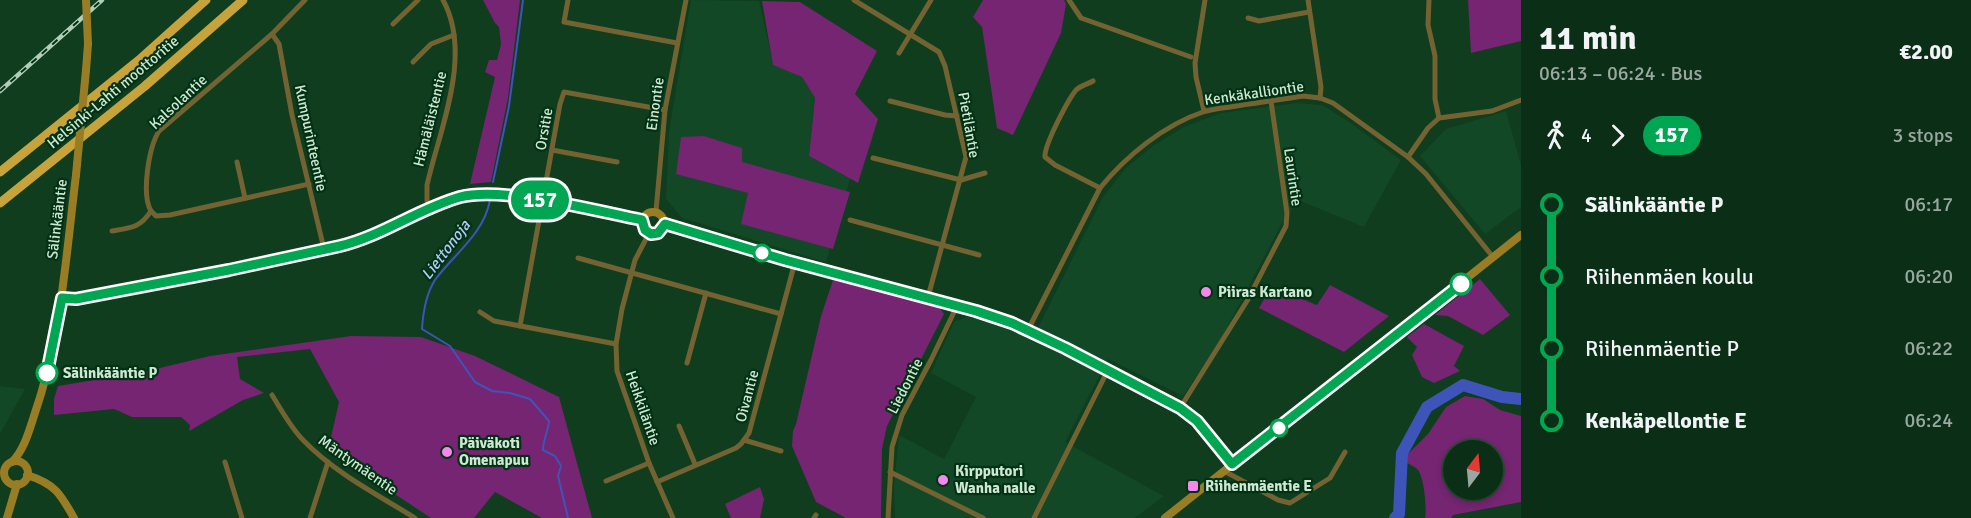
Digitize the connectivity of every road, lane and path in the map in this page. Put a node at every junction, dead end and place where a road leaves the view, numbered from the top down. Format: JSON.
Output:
{"nodes":[{"id":1,"x":86,"y":0,"type":"edge"},
{"id":2,"x":206,"y":0,"type":"edge"},
{"id":3,"x":243,"y":0,"type":"edge"},
{"id":4,"x":305,"y":0,"type":"edge"},
{"id":5,"x":418,"y":0,"type":"edge"},
{"id":6,"x":443,"y":0,"type":"edge"},
{"id":7,"x":568,"y":0,"type":"edge"},
{"id":8,"x":686,"y":0,"type":"edge"},
{"id":9,"x":854,"y":0,"type":"edge"},
{"id":10,"x":931,"y":0,"type":"edge"},
{"id":11,"x":1069,"y":0,"type":"edge"},
{"id":12,"x":1205,"y":0,"type":"edge"},
{"id":13,"x":1308,"y":0,"type":"edge"},
{"id":14,"x":1429,"y":0,"type":"edge"},
{"id":15,"x":1309,"y":12,"type":"junction"},
{"id":16,"x":1248,"y":18,"type":"dead end"},
{"id":17,"x":393,"y":24,"type":"dead end"},
{"id":18,"x":272,"y":34,"type":"junction"},
{"id":19,"x":911,"y":34,"type":"junction"},
{"id":20,"x":454,"y":35,"type":"junction"},
{"id":21,"x":676,"y":44,"type":"junction"},
{"id":22,"x":899,"y":53,"type":"dead end"},
{"id":23,"x":1191,"y":57,"type":"dead end"},
{"id":24,"x":413,"y":62,"type":"dead end"},
{"id":25,"x":1094,"y":81,"type":"dead end"},
{"id":26,"x":1320,"y":98,"type":"junction"},
{"id":27,"x":1521,"y":100,"type":"edge"},
{"id":28,"x":890,"y":101,"type":"dead end"},
{"id":29,"x":1271,"y":101,"type":"junction"},
{"id":30,"x":665,"y":110,"type":"junction"},
{"id":31,"x":1204,"y":111,"type":"junction"},
{"id":32,"x":957,"y":116,"type":"junction"},
{"id":33,"x":1439,"y":118,"type":"junction"},
{"id":34,"x":552,"y":150,"type":"junction"},
{"id":35,"x":1407,"y":157,"type":"junction"},
{"id":36,"x":873,"y":158,"type":"dead end"},
{"id":37,"x":237,"y":162,"type":"dead end"},
{"id":38,"x":617,"y":162,"type":"dead end"},
{"id":39,"x":0,"y":172,"type":"edge"},
{"id":40,"x":985,"y":172,"type":"dead end"},
{"id":41,"x":961,"y":180,"type":"junction"},
{"id":42,"x":309,"y":184,"type":"junction"},
{"id":43,"x":1101,"y":188,"type":"junction"},
{"id":44,"x":245,"y":198,"type":"junction"},
{"id":45,"x":544,"y":201,"type":"junction"},
{"id":46,"x":0,"y":203,"type":"edge"},
{"id":47,"x":432,"y":207,"type":"junction"},
{"id":48,"x":151,"y":211,"type":"junction"},
{"id":49,"x":656,"y":211,"type":"junction"},
{"id":50,"x":642,"y":220,"type":"junction"},
{"id":51,"x":850,"y":220,"type":"dead end"},
{"id":52,"x":665,"y":224,"type":"junction"},
{"id":53,"x":112,"y":231,"type":"dead end"},
{"id":54,"x":647,"y":232,"type":"junction"},
{"id":55,"x":1521,"y":235,"type":"edge"},
{"id":56,"x":943,"y":247,"type":"junction"},
{"id":57,"x":324,"y":249,"type":"junction"},
{"id":58,"x":979,"y":255,"type":"dead end"},
{"id":59,"x":1493,"y":257,"type":"junction"},
{"id":60,"x":578,"y":258,"type":"dead end"},
{"id":61,"x":795,"y":262,"type":"junction"},
{"id":62,"x":631,"y":272,"type":"junction"},
{"id":63,"x":706,"y":293,"type":"junction"},
{"id":64,"x":928,"y":297,"type":"junction"},
{"id":65,"x":62,"y":298,"type":"junction"},
{"id":66,"x":957,"y":306,"type":"junction"},
{"id":67,"x":480,"y":312,"type":"dead end"},
{"id":68,"x":782,"y":314,"type":"junction"},
{"id":69,"x":520,"y":326,"type":"junction"},
{"id":70,"x":1028,"y":330,"type":"junction"},
{"id":71,"x":616,"y":344,"type":"junction"},
{"id":72,"x":687,"y":363,"type":"dead end"},
{"id":73,"x":1108,"y":370,"type":"junction"},
{"id":74,"x":272,"y":395,"type":"dead end"},
{"id":75,"x":1180,"y":408,"type":"junction"},
{"id":76,"x":679,"y":426,"type":"dead end"},
{"id":77,"x":27,"y":436,"type":"junction"},
{"id":78,"x":744,"y":440,"type":"junction"},
{"id":79,"x":781,"y":451,"type":"dead end"},
{"id":80,"x":1345,"y":452,"type":"dead end"},
{"id":81,"x":12,"y":462,"type":"junction"},
{"id":82,"x":225,"y":462,"type":"dead end"},
{"id":83,"x":328,"y":462,"type":"junction"},
{"id":84,"x":649,"y":463,"type":"junction"},
{"id":85,"x":695,"y":464,"type":"junction"},
{"id":86,"x":1232,"y":464,"type":"junction"},
{"id":87,"x":25,"y":465,"type":"junction"},
{"id":88,"x":1224,"y":471,"type":"junction"},
{"id":89,"x":890,"y":472,"type":"junction"},
{"id":90,"x":27,"y":475,"type":"junction"},
{"id":91,"x":606,"y":481,"type":"dead end"},
{"id":92,"x":657,"y":482,"type":"junction"},
{"id":93,"x":13,"y":483,"type":"junction"},
{"id":94,"x":7,"y":518,"type":"edge"},
{"id":95,"x":74,"y":518,"type":"edge"},
{"id":96,"x":242,"y":518,"type":"edge"},
{"id":97,"x":310,"y":518,"type":"edge"},
{"id":98,"x":415,"y":518,"type":"edge"},
{"id":99,"x":673,"y":518,"type":"edge"},
{"id":100,"x":888,"y":518,"type":"edge"},
{"id":101,"x":983,"y":518,"type":"edge"},
{"id":102,"x":1034,"y":518,"type":"edge"},
{"id":103,"x":1165,"y":518,"type":"edge"}],
"edges":[{"from":1,"to":65,"type":"street","name":"Sälinkääntie","bridge":true},
{"from":2,"to":39,"type":"highway","name":"Helsinki-Lahti moottoritie"},
{"from":3,"to":46,"type":"highway","name":"Helsinki-Lahti moottoritie"},
{"from":4,"to":18,"type":"street","name":"Kalsolantie"},
{"from":5,"to":17,"type":"street"},
{"from":6,"to":20,"type":"street","name":"Hämäläistentie"},
{"from":7,"to":21,"type":"street"},
{"from":8,"to":21,"type":"street","name":"Einontie"},
{"from":9,"to":19,"type":"street","name":"Pietiläntie"},
{"from":10,"to":19,"type":"street"},
{"from":11,"to":23,"type":"street"},
{"from":12,"to":31,"type":"street"},
{"from":13,"to":15,"type":"street"},
{"from":14,"to":33,"type":"street"},
{"from":15,"to":16,"type":"street"},
{"from":15,"to":26,"type":"street"},
{"from":18,"to":42,"type":"street","name":"Kumpurinteentie"},
{"from":18,"to":48,"type":"street","name":"Kalsolantie"},
{"from":19,"to":22,"type":"street"},
{"from":19,"to":32,"type":"street","name":"Pietiläntie"},
{"from":20,"to":24,"type":"street"},
{"from":20,"to":47,"type":"street","name":"Hämäläistentie"},
{"from":21,"to":30,"type":"street","name":"Einontie"},
{"from":25,"to":43,"type":"street"},
{"from":26,"to":29,"type":"street","name":"Kenkäkalliontie"},
{"from":26,"to":35,"type":"street","name":"Kenkäkalliontie"},
{"from":27,"to":33,"type":"street"},
{"from":28,"to":32,"type":"street"},
{"from":29,"to":31,"type":"street","name":"Kenkäkalliontie"},
{"from":29,"to":75,"type":"street","name":"Laurintie"},
{"from":30,"to":34,"type":"street","name":"Orsitie"},
{"from":30,"to":49,"type":"street","name":"Einontie"},
{"from":31,"to":43,"type":"street","name":"Kenkäkalliontie"},
{"from":32,"to":41,"type":"street","name":"Pietiläntie"},
{"from":33,"to":35,"type":"street"},
{"from":34,"to":38,"type":"street"},
{"from":34,"to":45,"type":"street","name":"Orsitie"},
{"from":35,"to":59,"type":"street","name":"Kenkäkalliontie"},
{"from":36,"to":41,"type":"street"},
{"from":37,"to":44,"type":"street"},
{"from":40,"to":41,"type":"street"},
{"from":41,"to":56,"type":"street","name":"Pietiläntie"},
{"from":42,"to":44,"type":"street"},
{"from":42,"to":57,"type":"street","name":"Kumpurinteentie"},
{"from":43,"to":70,"type":"street","name":"Kenkäkalliontie"},
{"from":44,"to":48,"type":"street"},
{"from":45,"to":47,"type":"street"},
{"from":45,"to":50,"type":"street"},
{"from":45,"to":69,"type":"street","name":"Orsitie"},
{"from":47,"to":57,"type":"street"},
{"from":48,"to":53,"type":"street"},
{"from":49,"to":50,"type":"street"},
{"from":49,"to":52,"type":"street"},
{"from":50,"to":54,"type":"street"},
{"from":51,"to":56,"type":"street"},
{"from":52,"to":54,"type":"street"},
{"from":52,"to":61,"type":"street"},
{"from":54,"to":62,"type":"street","name":"Heikkiläntie"},
{"from":55,"to":59,"type":"street"},
{"from":56,"to":58,"type":"street"},
{"from":56,"to":64,"type":"street","name":"Pietiläntie"},
{"from":57,"to":65,"type":"street"},
{"from":59,"to":86,"type":"street"},
{"from":60,"to":62,"type":"street"},
{"from":61,"to":64,"type":"street"},
{"from":61,"to":68,"type":"street","name":"Oivantie"},
{"from":62,"to":63,"type":"street"},
{"from":62,"to":71,"type":"street","name":"Heikkiläntie"},
{"from":63,"to":68,"type":"street"},
{"from":63,"to":72,"type":"street"},
{"from":64,"to":66,"type":"street"},
{"from":65,"to":77,"type":"street","name":"Sälinkääntie"},
{"from":66,"to":70,"type":"street"},
{"from":66,"to":89,"type":"street","name":"Liedontie"},
{"from":67,"to":69,"type":"street"},
{"from":68,"to":78,"type":"street","name":"Oivantie"},
{"from":69,"to":71,"type":"street"},
{"from":70,"to":73,"type":"street"},
{"from":71,"to":84,"type":"street","name":"Heikkiläntie"},
{"from":73,"to":75,"type":"street"},
{"from":73,"to":102,"type":"street"},
{"from":74,"to":83,"type":"street","name":"Mäntymäentie"},
{"from":75,"to":86,"type":"street"},
{"from":76,"to":85,"type":"street"},
{"from":77,"to":81,"type":"street","name":"Sälinkääntie"},
{"from":77,"to":87,"type":"street","name":"Sälinkääntie"},
{"from":78,"to":79,"type":"street"},
{"from":78,"to":85,"type":"street","name":"Oivantie"},
{"from":80,"to":88,"type":"street"},
{"from":81,"to":87,"type":"street"},
{"from":81,"to":93,"type":"street"},
{"from":82,"to":96,"type":"street"},
{"from":83,"to":97,"type":"street"},
{"from":83,"to":98,"type":"street","name":"Mäntymäentie"},
{"from":84,"to":91,"type":"street"},
{"from":84,"to":92,"type":"street","name":"Heikkiläntie"},
{"from":85,"to":92,"type":"street","name":"Oivantie"},
{"from":86,"to":88,"type":"street"},
{"from":87,"to":90,"type":"street"},
{"from":88,"to":103,"type":"street"},
{"from":89,"to":100,"type":"street","name":"Liedontie"},
{"from":89,"to":101,"type":"street"},
{"from":90,"to":93,"type":"street"},
{"from":90,"to":95,"type":"street"},
{"from":92,"to":99,"type":"street","name":"Heikkiläntie"},
{"from":93,"to":94,"type":"street"}]}
